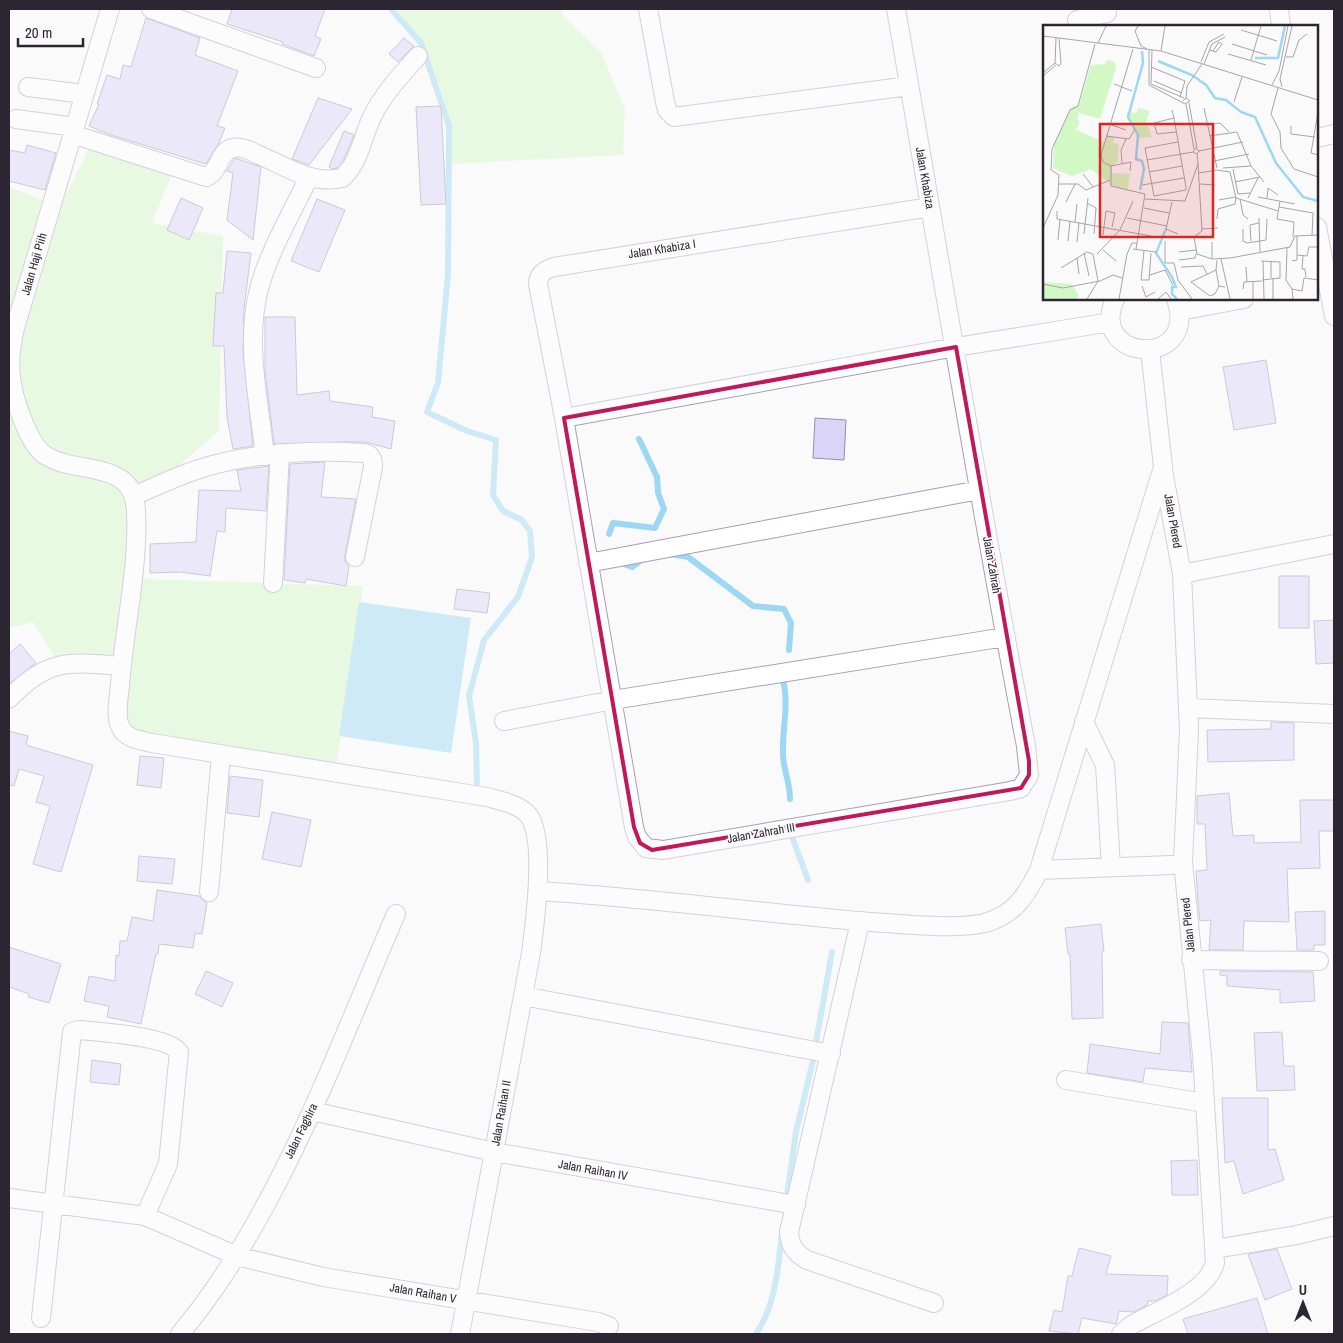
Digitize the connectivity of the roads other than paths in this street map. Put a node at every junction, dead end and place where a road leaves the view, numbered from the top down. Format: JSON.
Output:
{"nodes":[{"id":1,"x":110,"y":9,"type":"edge"},
{"id":2,"x":151,"y":9,"type":"edge"},
{"id":3,"x":648,"y":9,"type":"edge"},
{"id":4,"x":896,"y":9,"type":"edge"},
{"id":5,"x":1108,"y":16,"type":"edge"},
{"id":6,"x":1076,"y":18,"type":"edge"},
{"id":7,"x":418,"y":56,"type":"dead end"},
{"id":8,"x":316,"y":68,"type":"dead end"},
{"id":9,"x":909,"y":86,"type":"junction"},
{"id":10,"x":28,"y":87,"type":"dead end"},
{"id":11,"x":84,"y":94,"type":"junction"},
{"id":12,"x":16,"y":119,"type":"dead end"},
{"id":13,"x":74,"y":130,"type":"junction"},
{"id":14,"x":1334,"y":134,"type":"edge"},
{"id":15,"x":1318,"y":138,"type":"edge"},
{"id":16,"x":309,"y":177,"type":"junction"},
{"id":17,"x":930,"y":207,"type":"junction"},
{"id":18,"x":1318,"y":233,"type":"edge"},
{"id":19,"x":1326,"y":283,"type":"edge"},
{"id":20,"x":1115,"y":300,"type":"edge"},
{"id":21,"x":1233,"y":300,"type":"edge"},
{"id":22,"x":1178,"y":305,"type":"edge"},
{"id":23,"x":1334,"y":316,"type":"edge"},
{"id":24,"x":1111,"y":322,"type":"junction"},
{"id":25,"x":956,"y":347,"type":"junction"},
{"id":26,"x":1150,"y":350,"type":"junction"},
{"id":27,"x":564,"y":418,"type":"junction"},
{"id":28,"x":272,"y":454,"type":"junction"},
{"id":29,"x":1163,"y":467,"type":"junction"},
{"id":30,"x":979,"y":490,"type":"junction"},
{"id":31,"x":134,"y":496,"type":"junction"},
{"id":32,"x":1334,"y":544,"type":"edge"},
{"id":33,"x":355,"y":557,"type":"dead end"},
{"id":34,"x":588,"y":564,"type":"junction"},
{"id":35,"x":1182,"y":574,"type":"junction"},
{"id":36,"x":273,"y":583,"type":"dead end"},
{"id":37,"x":1005,"y":637,"type":"junction"},
{"id":38,"x":121,"y":666,"type":"junction"},
{"id":39,"x":9,"y":699,"type":"edge"},
{"id":40,"x":613,"y":700,"type":"junction"},
{"id":41,"x":1188,"y":708,"type":"junction"},
{"id":42,"x":1334,"y":714,"type":"edge"},
{"id":43,"x":504,"y":721,"type":"dead end"},
{"id":44,"x":1084,"y":722,"type":"junction"},
{"id":45,"x":220,"y":755,"type":"junction"},
{"id":46,"x":1026,"y":782,"type":"joint"},
{"id":47,"x":1172,"y":865,"type":"dead end"},
{"id":48,"x":1111,"y":867,"type":"junction"},
{"id":49,"x":1039,"y":870,"type":"junction"},
{"id":50,"x":539,"y":891,"type":"junction"},
{"id":51,"x":209,"y":892,"type":"dead end"},
{"id":52,"x":396,"y":914,"type":"dead end"},
{"id":53,"x":860,"y":922,"type":"junction"},
{"id":54,"x":1191,"y":960,"type":"junction"},
{"id":55,"x":1319,"y":962,"type":"dead end"},
{"id":56,"x":523,"y":996,"type":"junction"},
{"id":57,"x":827,"y":1053,"type":"junction"},
{"id":58,"x":1066,"y":1080,"type":"dead end"},
{"id":59,"x":1205,"y":1103,"type":"junction"},
{"id":60,"x":312,"y":1111,"type":"junction"},
{"id":61,"x":494,"y":1152,"type":"junction"},
{"id":62,"x":9,"y":1198,"type":"edge"},
{"id":63,"x":52,"y":1204,"type":"junction"},
{"id":64,"x":793,"y":1205,"type":"junction"},
{"id":65,"x":144,"y":1216,"type":"junction"},
{"id":66,"x":1334,"y":1226,"type":"edge"},
{"id":67,"x":1215,"y":1249,"type":"junction"},
{"id":68,"x":237,"y":1256,"type":"junction"},
{"id":69,"x":466,"y":1300,"type":"junction"},
{"id":70,"x":934,"y":1304,"type":"dead end"},
{"id":71,"x":41,"y":1318,"type":"dead end"},
{"id":72,"x":609,"y":1326,"type":"dead end"},
{"id":73,"x":180,"y":1334,"type":"edge"},
{"id":74,"x":460,"y":1334,"type":"edge"},
{"id":75,"x":1122,"y":1334,"type":"edge"}],
"edges":[{"from":1,"to":11,"type":"street","name":"Jalan Haji Piih"},
{"from":2,"to":8,"type":"street"},
{"from":3,"to":9,"type":"street"},
{"from":4,"to":9,"type":"street","name":"Jalan Khabiza"},
{"from":5,"to":6,"type":"street"},
{"from":7,"to":16,"type":"street"},
{"from":9,"to":17,"type":"street","name":"Jalan Khabiza"},
{"from":10,"to":11,"type":"street"},
{"from":11,"to":13,"type":"street","name":"Jalan Haji Piih"},
{"from":12,"to":13,"type":"street"},
{"from":13,"to":16,"type":"street"},
{"from":13,"to":31,"type":"street","name":"Jalan Haji Piih"},
{"from":14,"to":15,"type":"street"},
{"from":16,"to":28,"type":"street"},
{"from":17,"to":25,"type":"street","name":"Jalan Khabiza"},
{"from":17,"to":27,"type":"street","name":"Jalan Khabiza I"},
{"from":18,"to":19,"type":"street"},
{"from":19,"to":23,"type":"street"},
{"from":20,"to":24,"type":"street"},
{"from":21,"to":22,"type":"street"},
{"from":22,"to":26,"type":"street"},
{"from":24,"to":25,"type":"street"},
{"from":24,"to":26,"type":"street"},
{"from":25,"to":27,"type":"street"},
{"from":25,"to":30,"type":"street","name":"Jalan Zahrah"},
{"from":26,"to":29,"type":"street","name":"Jalan Plered"},
{"from":27,"to":34,"type":"street","name":"Jalan Zahrah III"},
{"from":28,"to":31,"type":"street"},
{"from":28,"to":33,"type":"street"},
{"from":28,"to":36,"type":"street"},
{"from":29,"to":35,"type":"street","name":"Jalan Plered"},
{"from":29,"to":44,"type":"street"},
{"from":30,"to":34,"type":"street"},
{"from":30,"to":37,"type":"street","name":"Jalan Zahrah"},
{"from":31,"to":38,"type":"street"},
{"from":32,"to":35,"type":"street"},
{"from":34,"to":40,"type":"street","name":"Jalan Zahrah III"},
{"from":35,"to":41,"type":"street","name":"Jalan Plered"},
{"from":37,"to":40,"type":"street"},
{"from":37,"to":46,"type":"street","name":"Jalan Zahrah"},
{"from":38,"to":39,"type":"street"},
{"from":38,"to":45,"type":"street","name":"Jalan Raihan II"},
{"from":40,"to":43,"type":"street"},
{"from":40,"to":46,"type":"street","name":"Jalan Zahrah III"},
{"from":41,"to":42,"type":"street"},
{"from":41,"to":54,"type":"street","name":"Jalan Plered"},
{"from":44,"to":48,"type":"street"},
{"from":44,"to":49,"type":"street"},
{"from":45,"to":50,"type":"street","name":"Jalan Raihan II"},
{"from":45,"to":51,"type":"street"},
{"from":47,"to":48,"type":"street"},
{"from":48,"to":49,"type":"street"},
{"from":49,"to":53,"type":"street"},
{"from":50,"to":53,"type":"street"},
{"from":50,"to":56,"type":"street","name":"Jalan Raihan II"},
{"from":52,"to":60,"type":"street","name":"Jalan Faghira"},
{"from":53,"to":57,"type":"street"},
{"from":54,"to":55,"type":"street"},
{"from":54,"to":59,"type":"street","name":"Jalan Plered"},
{"from":56,"to":57,"type":"street"},
{"from":56,"to":61,"type":"street","name":"Jalan Raihan II"},
{"from":57,"to":64,"type":"street"},
{"from":58,"to":59,"type":"street"},
{"from":59,"to":67,"type":"street","name":"Jalan Plered"},
{"from":60,"to":61,"type":"street","name":"Jalan Raihan IV"},
{"from":60,"to":68,"type":"street","name":"Jalan Faghira"},
{"from":61,"to":64,"type":"street","name":"Jalan Raihan IV"},
{"from":61,"to":69,"type":"street","name":"Jalan Raihan II"},
{"from":62,"to":63,"type":"street","name":"Jalan Raihan V"},
{"from":63,"to":65,"type":"street","name":"Jalan Raihan V"},
{"from":63,"to":65,"type":"street"},
{"from":63,"to":71,"type":"street"},
{"from":64,"to":70,"type":"street"},
{"from":65,"to":68,"type":"street","name":"Jalan Raihan V"},
{"from":66,"to":67,"type":"street"},
{"from":67,"to":75,"type":"street","name":"Jalan Plered"},
{"from":68,"to":69,"type":"street","name":"Jalan Raihan V"},
{"from":68,"to":73,"type":"street","name":"Jalan Faghira"},
{"from":69,"to":72,"type":"street","name":"Jalan Raihan V"},
{"from":69,"to":74,"type":"street","name":"Jalan Raihan II"}]}
